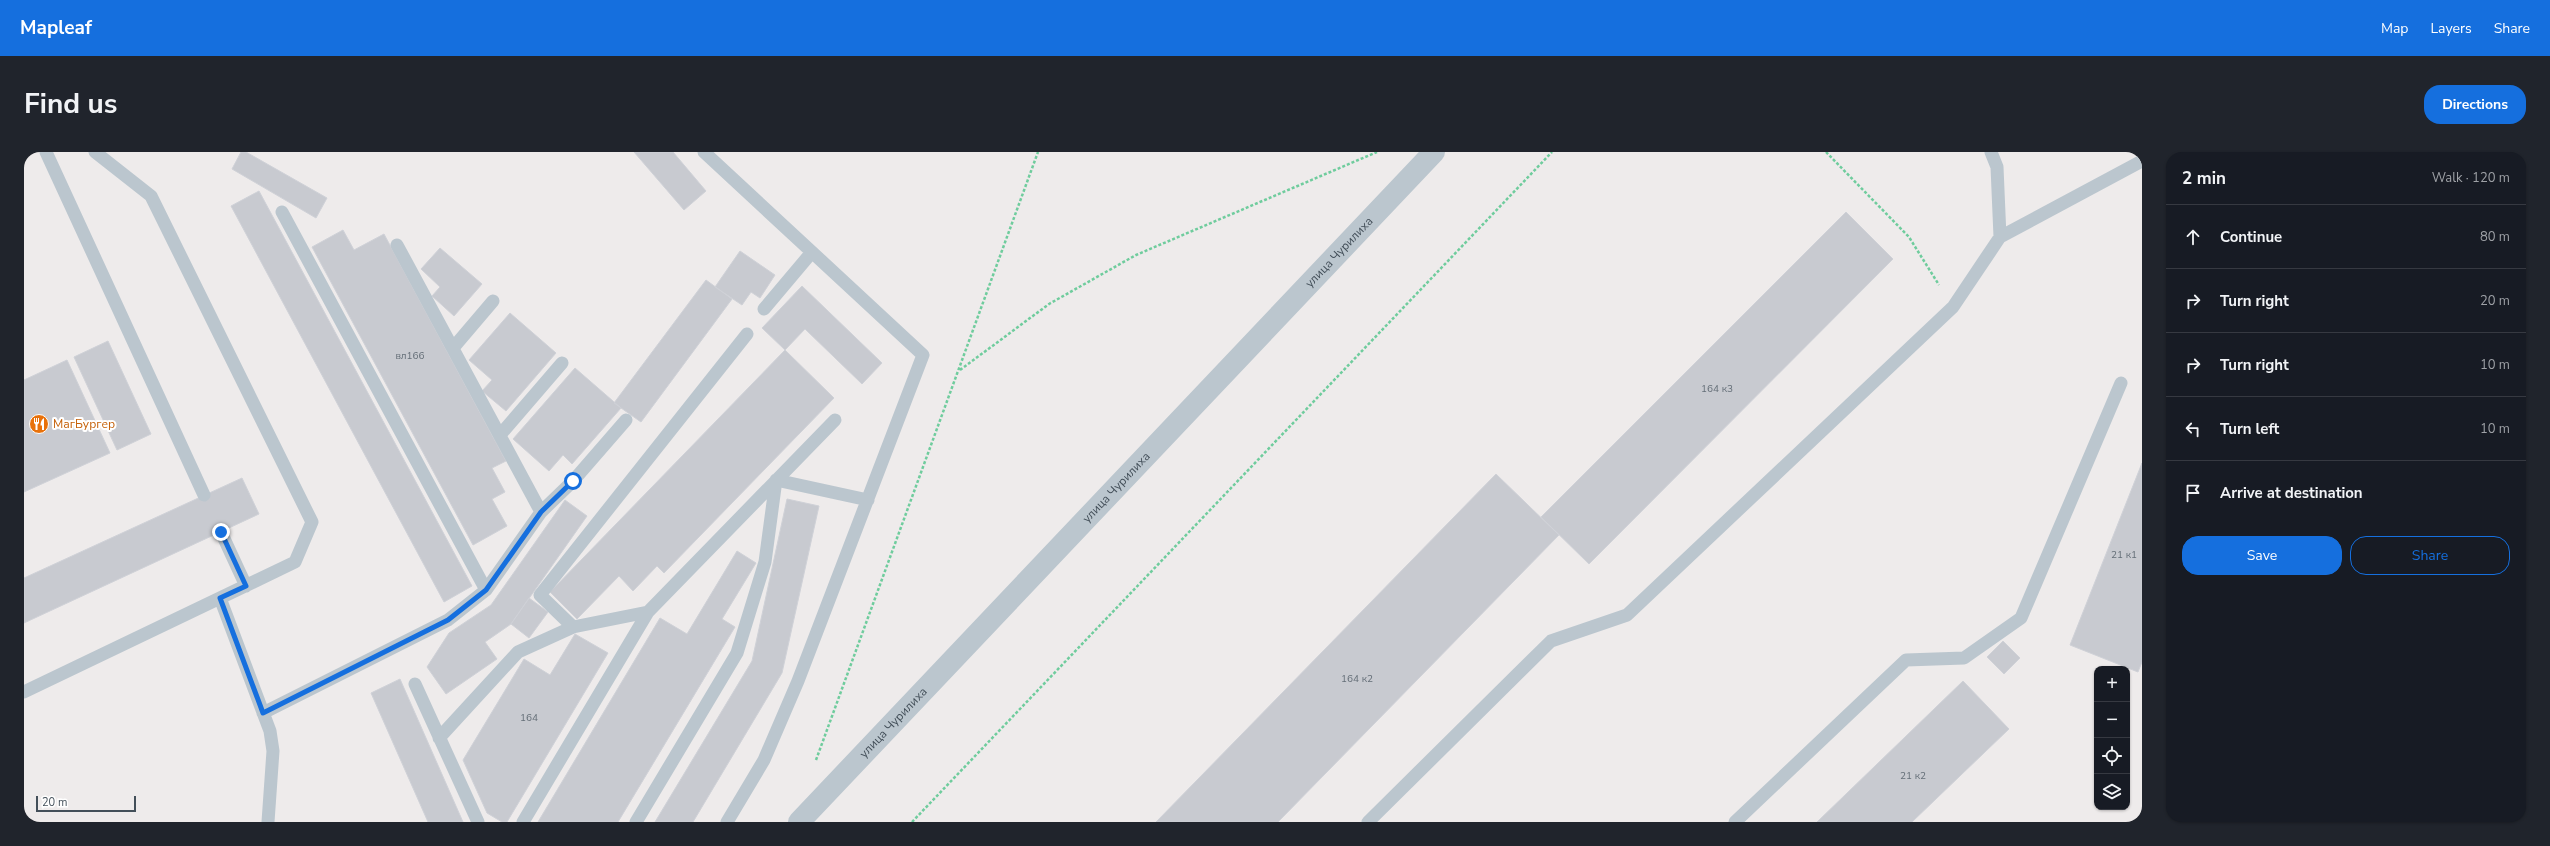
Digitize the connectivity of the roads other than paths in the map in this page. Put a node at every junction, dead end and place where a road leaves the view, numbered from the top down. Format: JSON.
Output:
{"nodes":[{"id":1,"x":46,"y":152,"type":"edge"},
{"id":2,"x":95,"y":152,"type":"edge"},
{"id":3,"x":704,"y":152,"type":"edge"},
{"id":4,"x":1434,"y":152,"type":"edge"},
{"id":5,"x":1991,"y":152,"type":"edge"},
{"id":6,"x":2142,"y":161,"type":"edge"},
{"id":7,"x":282,"y":212,"type":"dead end"},
{"id":8,"x":2000,"y":237,"type":"junction"},
{"id":9,"x":397,"y":245,"type":"dead end"},
{"id":10,"x":812,"y":252,"type":"junction"},
{"id":11,"x":493,"y":301,"type":"dead end"},
{"id":12,"x":764,"y":309,"type":"dead end"},
{"id":13,"x":748,"y":334,"type":"dead end"},
{"id":14,"x":452,"y":348,"type":"junction"},
{"id":15,"x":562,"y":363,"type":"dead end"},
{"id":16,"x":2122,"y":383,"type":"dead end"},
{"id":17,"x":626,"y":420,"type":"dead end"},
{"id":18,"x":835,"y":420,"type":"dead end"},
{"id":19,"x":500,"y":435,"type":"junction"},
{"id":20,"x":776,"y":480,"type":"junction"},
{"id":21,"x":204,"y":495,"type":"dead end"},
{"id":22,"x":868,"y":500,"type":"junction"},
{"id":23,"x":541,"y":512,"type":"junction"},
{"id":24,"x":221,"y":532,"type":"dead end"},
{"id":25,"x":246,"y":586,"type":"junction"},
{"id":26,"x":486,"y":590,"type":"junction"},
{"id":27,"x":220,"y":598,"type":"junction"},
{"id":28,"x":648,"y":612,"type":"junction"},
{"id":29,"x":573,"y":627,"type":"junction"},
{"id":30,"x":415,"y":684,"type":"dead end"},
{"id":31,"x":24,"y":692,"type":"edge"},
{"id":32,"x":263,"y":713,"type":"junction"},
{"id":33,"x":439,"y":738,"type":"junction"},
{"id":34,"x":268,"y":822,"type":"edge"},
{"id":35,"x":478,"y":822,"type":"edge"},
{"id":36,"x":523,"y":822,"type":"edge"},
{"id":37,"x":636,"y":822,"type":"edge"},
{"id":38,"x":727,"y":822,"type":"edge"},
{"id":39,"x":799,"y":822,"type":"edge"},
{"id":40,"x":1368,"y":822,"type":"edge"},
{"id":41,"x":1735,"y":822,"type":"edge"}],
"edges":[{"from":1,"to":21,"type":"lane"},
{"from":2,"to":25,"type":"lane"},
{"from":3,"to":10,"type":"lane"},
{"from":4,"to":39,"type":"street","name":"улица Чурилиха"},
{"from":5,"to":8,"type":"lane"},
{"from":6,"to":8,"type":"lane"},
{"from":7,"to":26,"type":"lane"},
{"from":8,"to":40,"type":"lane"},
{"from":9,"to":14,"type":"lane"},
{"from":10,"to":12,"type":"lane"},
{"from":10,"to":22,"type":"lane"},
{"from":11,"to":14,"type":"lane"},
{"from":13,"to":29,"type":"lane"},
{"from":14,"to":19,"type":"lane"},
{"from":15,"to":19,"type":"lane"},
{"from":16,"to":41,"type":"lane"},
{"from":17,"to":23,"type":"lane"},
{"from":18,"to":20,"type":"lane"},
{"from":19,"to":23,"type":"lane"},
{"from":20,"to":22,"type":"lane"},
{"from":20,"to":28,"type":"lane"},
{"from":20,"to":37,"type":"lane"},
{"from":22,"to":38,"type":"lane"},
{"from":23,"to":26,"type":"lane"},
{"from":24,"to":25,"type":"lane"},
{"from":25,"to":27,"type":"lane"},
{"from":26,"to":32,"type":"lane"},
{"from":27,"to":31,"type":"lane"},
{"from":27,"to":32,"type":"lane"},
{"from":28,"to":29,"type":"lane"},
{"from":28,"to":36,"type":"lane"},
{"from":29,"to":33,"type":"lane"},
{"from":30,"to":33,"type":"lane"},
{"from":32,"to":34,"type":"lane"},
{"from":33,"to":35,"type":"lane"}]}
